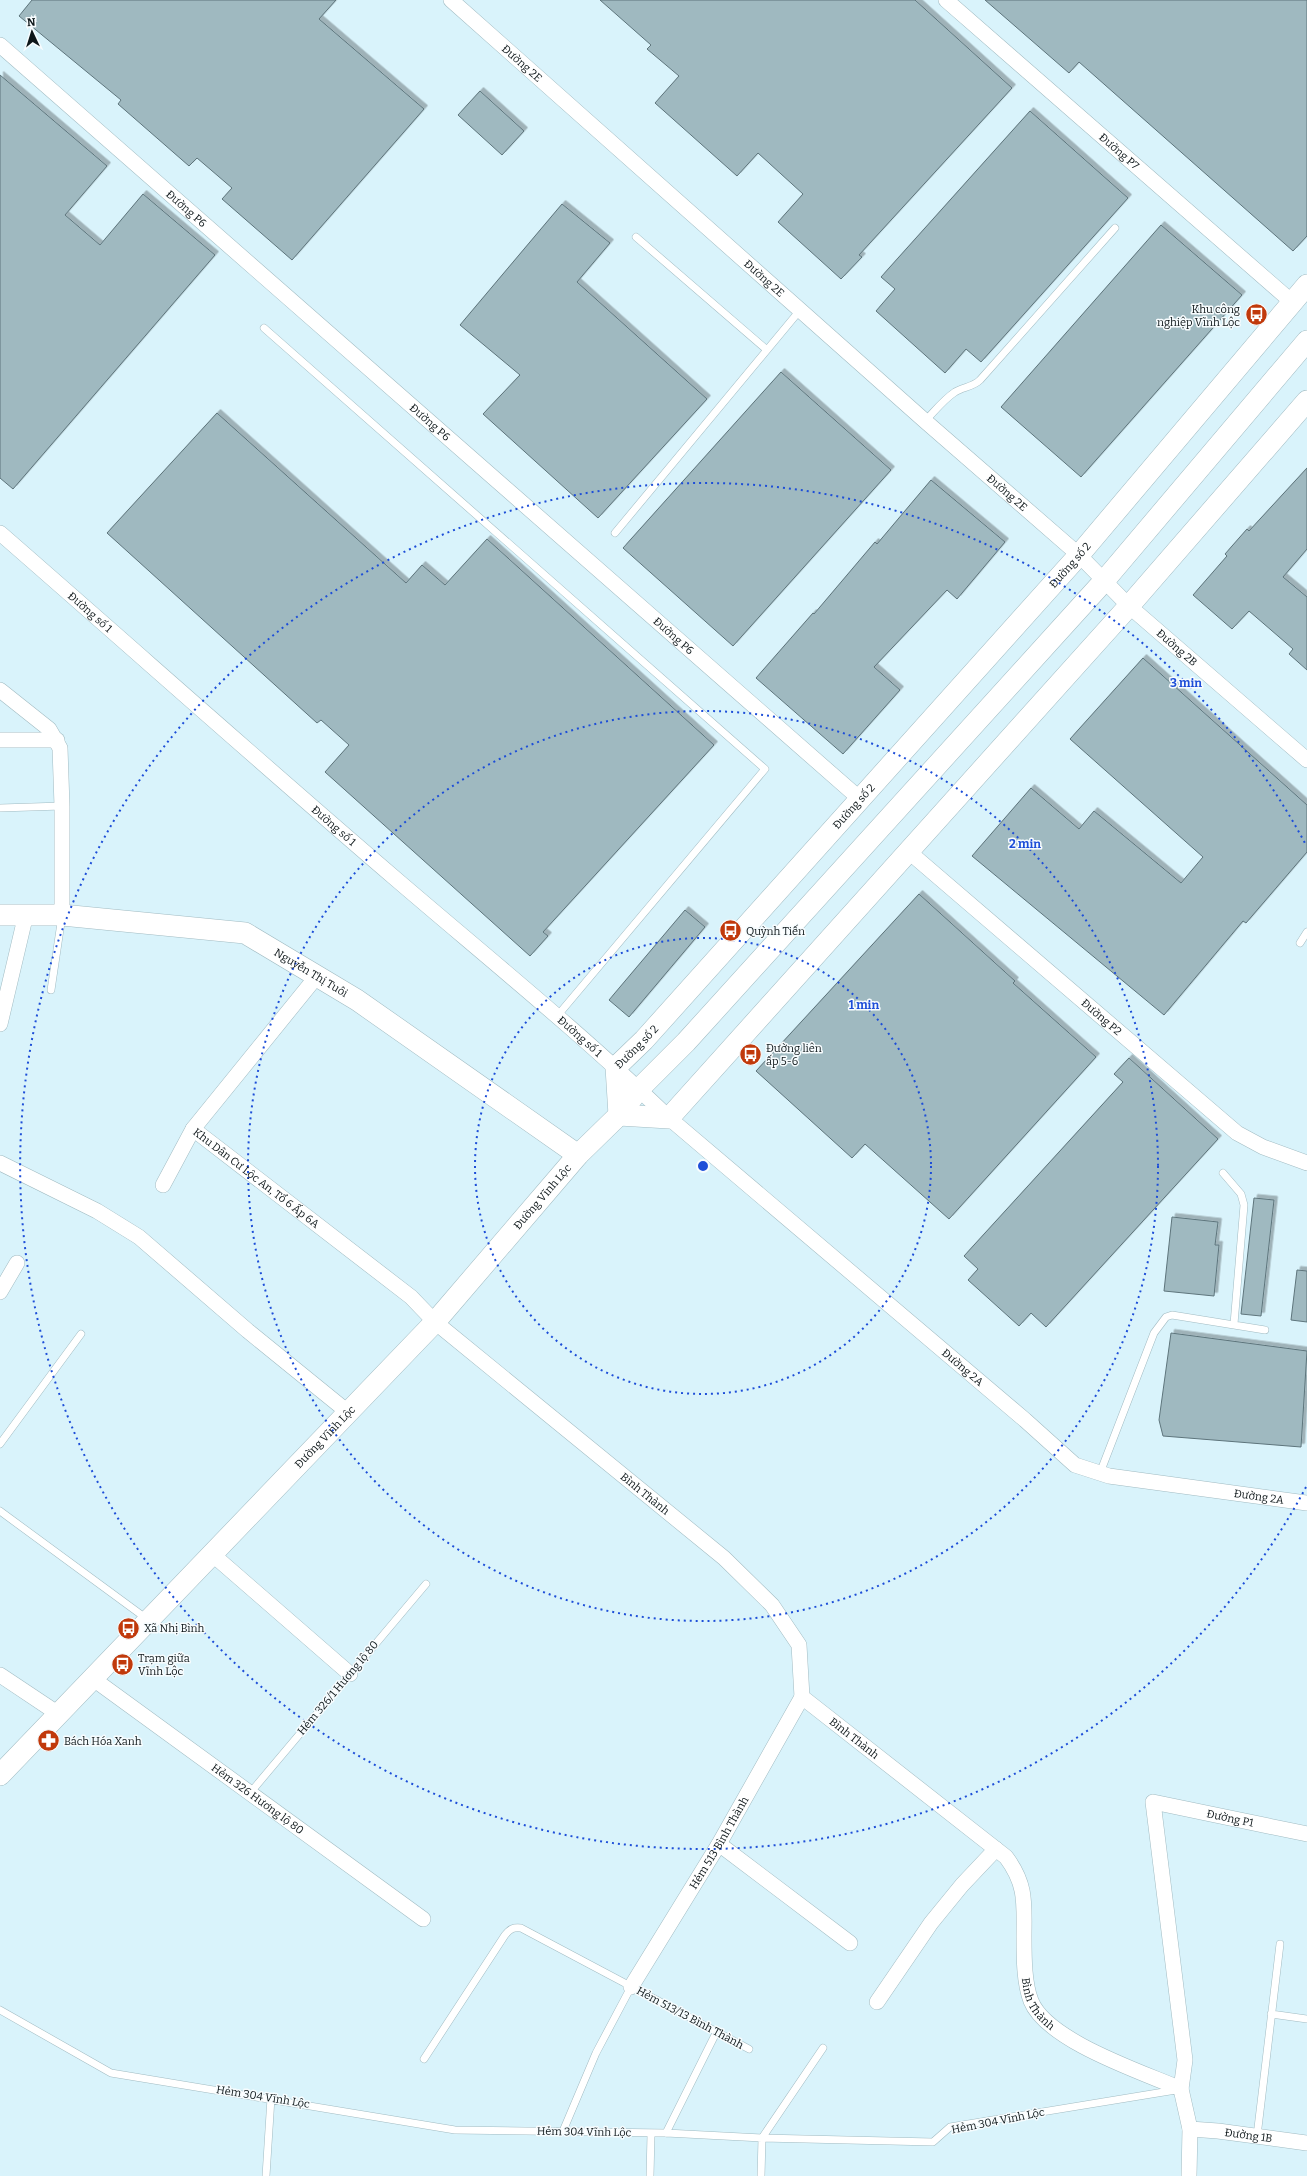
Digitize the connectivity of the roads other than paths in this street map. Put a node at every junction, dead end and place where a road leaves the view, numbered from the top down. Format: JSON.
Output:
{"nodes":[{"id":1,"x":451,"y":0,"type":"edge"},
{"id":2,"x":946,"y":0,"type":"edge"},
{"id":3,"x":0,"y":45,"type":"edge"},
{"id":4,"x":1115,"y":228,"type":"dead end"},
{"id":5,"x":636,"y":236,"type":"dead end"},
{"id":6,"x":1307,"y":284,"type":"edge"},
{"id":7,"x":1292,"y":302,"type":"junction"},
{"id":8,"x":801,"y":309,"type":"junction"},
{"id":9,"x":264,"y":328,"type":"dead end"},
{"id":10,"x":1307,"y":341,"type":"edge"},
{"id":11,"x":767,"y":350,"type":"junction"},
{"id":12,"x":1307,"y":401,"type":"edge"},
{"id":13,"x":925,"y":421,"type":"junction"},
{"id":14,"x":0,"y":533,"type":"edge"},
{"id":15,"x":615,"y":533,"type":"dead end"},
{"id":16,"x":1079,"y":555,"type":"junction"},
{"id":17,"x":1104,"y":581,"type":"junction"},
{"id":18,"x":1129,"y":606,"type":"junction"},
{"id":19,"x":0,"y":690,"type":"edge"},
{"id":20,"x":0,"y":740,"type":"edge"},
{"id":21,"x":57,"y":740,"type":"junction"},
{"id":22,"x":1307,"y":760,"type":"edge"},
{"id":23,"x":860,"y":800,"type":"junction"},
{"id":24,"x":62,"y":806,"type":"junction"},
{"id":25,"x":0,"y":808,"type":"edge"},
{"id":26,"x":908,"y":851,"type":"junction"},
{"id":27,"x":26,"y":914,"type":"junction"},
{"id":28,"x":0,"y":915,"type":"edge"},
{"id":29,"x":62,"y":915,"type":"junction"},
{"id":30,"x":1307,"y":932,"type":"edge"},
{"id":31,"x":1300,"y":943,"type":"dead end"},
{"id":32,"x":317,"y":976,"type":"junction"},
{"id":33,"x":51,"y":990,"type":"dead end"},
{"id":34,"x":558,"y":1015,"type":"junction"},
{"id":35,"x":0,"y":1024,"type":"edge"},
{"id":36,"x":616,"y":1067,"type":"junction"},
{"id":37,"x":639,"y":1089,"type":"junction"},
{"id":38,"x":619,"y":1115,"type":"junction"},
{"id":39,"x":669,"y":1118,"type":"junction"},
{"id":40,"x":193,"y":1129,"type":"junction"},
{"id":41,"x":578,"y":1155,"type":"junction"},
{"id":42,"x":0,"y":1163,"type":"edge"},
{"id":43,"x":1307,"y":1163,"type":"edge"},
{"id":44,"x":1223,"y":1173,"type":"dead end"},
{"id":45,"x":163,"y":1185,"type":"dead end"},
{"id":46,"x":17,"y":1263,"type":"dead end"},
{"id":47,"x":0,"y":1292,"type":"edge"},
{"id":48,"x":434,"y":1322,"type":"junction"},
{"id":49,"x":1234,"y":1324,"type":"junction"},
{"id":50,"x":1265,"y":1330,"type":"dead end"},
{"id":51,"x":82,"y":1334,"type":"dead end"},
{"id":52,"x":349,"y":1413,"type":"junction"},
{"id":53,"x":0,"y":1444,"type":"edge"},
{"id":54,"x":1100,"y":1473,"type":"junction"},
{"id":55,"x":1307,"y":1503,"type":"edge"},
{"id":56,"x":0,"y":1511,"type":"edge"},
{"id":57,"x":212,"y":1554,"type":"junction"},
{"id":58,"x":426,"y":1584,"type":"dead end"},
{"id":59,"x":148,"y":1620,"type":"junction"},
{"id":60,"x":350,"y":1674,"type":"junction"},
{"id":61,"x":0,"y":1675,"type":"edge"},
{"id":62,"x":92,"y":1678,"type":"junction"},
{"id":63,"x":802,"y":1697,"type":"junction"},
{"id":64,"x":57,"y":1713,"type":"junction"},
{"id":65,"x":0,"y":1775,"type":"edge"},
{"id":66,"x":250,"y":1793,"type":"junction"},
{"id":67,"x":1307,"y":1834,"type":"edge"},
{"id":68,"x":720,"y":1844,"type":"junction"},
{"id":69,"x":996,"y":1849,"type":"junction"},
{"id":70,"x":423,"y":1919,"type":"dead end"},
{"id":71,"x":850,"y":1942,"type":"dead end"},
{"id":72,"x":1280,"y":1944,"type":"dead end"},
{"id":73,"x":631,"y":1987,"type":"junction"},
{"id":74,"x":878,"y":2002,"type":"dead end"},
{"id":75,"x":0,"y":2010,"type":"edge"},
{"id":76,"x":1272,"y":2014,"type":"junction"},
{"id":77,"x":1307,"y":2019,"type":"edge"},
{"id":78,"x":717,"y":2031,"type":"junction"},
{"id":79,"x":823,"y":2048,"type":"dead end"},
{"id":80,"x":749,"y":2049,"type":"dead end"},
{"id":81,"x":424,"y":2060,"type":"dead end"},
{"id":82,"x":1181,"y":2089,"type":"junction"},
{"id":83,"x":271,"y":2098,"type":"junction"},
{"id":84,"x":1190,"y":2129,"type":"junction"},
{"id":85,"x":563,"y":2132,"type":"junction"},
{"id":86,"x":666,"y":2133,"type":"junction"},
{"id":87,"x":651,"y":2134,"type":"junction"},
{"id":88,"x":1257,"y":2136,"type":"junction"},
{"id":89,"x":762,"y":2138,"type":"junction"},
{"id":90,"x":1307,"y":2143,"type":"edge"},
{"id":91,"x":266,"y":2176,"type":"edge"},
{"id":92,"x":650,"y":2176,"type":"edge"},
{"id":93,"x":761,"y":2176,"type":"edge"},
{"id":94,"x":1189,"y":2176,"type":"edge"}],
"edges":[{"from":1,"to":8,"type":"street","name":"Đường 2E"},
{"from":2,"to":7,"type":"street","name":"Đường P7"},
{"from":3,"to":23,"type":"street","name":"Đường P6"},
{"from":4,"to":13,"type":"lane"},
{"from":5,"to":11,"type":"lane"},
{"from":6,"to":7,"type":"main road","name":"Đường số 2"},
{"from":7,"to":16,"type":"main road","name":"Đường số 2"},
{"from":8,"to":11,"type":"lane"},
{"from":8,"to":13,"type":"street","name":"Đường 2E"},
{"from":9,"to":34,"type":"lane"},
{"from":10,"to":17,"type":"main road"},
{"from":11,"to":15,"type":"lane"},
{"from":12,"to":18,"type":"main road"},
{"from":13,"to":16,"type":"street","name":"Đường 2E"},
{"from":14,"to":34,"type":"street","name":"Đường số 1"},
{"from":16,"to":17,"type":"street","name":"Đường 2E"},
{"from":16,"to":23,"type":"main road","name":"Đường số 2"},
{"from":17,"to":18,"type":"street","name":"Đường 2B"},
{"from":17,"to":37,"type":"main road"},
{"from":18,"to":22,"type":"street","name":"Đường 2B"},
{"from":18,"to":26,"type":"main road"},
{"from":19,"to":21,"type":"street"},
{"from":20,"to":21,"type":"street"},
{"from":21,"to":24,"type":"street"},
{"from":23,"to":36,"type":"main road","name":"Đường số 2"},
{"from":24,"to":25,"type":"lane"},
{"from":24,"to":29,"type":"street"},
{"from":26,"to":39,"type":"main road"},
{"from":26,"to":43,"type":"street","name":"Đường P2"},
{"from":27,"to":28,"type":"main road","name":"Nguyễn Thị Tuôi"},
{"from":27,"to":29,"type":"main road","name":"Nguyễn Thị Tuôi"},
{"from":27,"to":35,"type":"street"},
{"from":29,"to":32,"type":"main road","name":"Nguyễn Thị Tuôi"},
{"from":29,"to":33,"type":"lane"},
{"from":30,"to":31,"type":"lane"},
{"from":32,"to":40,"type":"street","name":"Khu Dân Cư Lộc An, Tổ 6 Ấp 6A"},
{"from":32,"to":41,"type":"main road","name":"Nguyễn Thị Tuôi"},
{"from":34,"to":36,"type":"street","name":"Đường số 1"},
{"from":36,"to":37,"type":"street","name":"Đường số 1"},
{"from":36,"to":38,"type":"main road","name":"Đường số 2"},
{"from":37,"to":38,"type":"main road","name":"Đường Vĩnh Lộc"},
{"from":37,"to":39,"type":"street","name":"Đường số 1"},
{"from":38,"to":39,"type":"main road"},
{"from":38,"to":41,"type":"main road","name":"Đường Vĩnh Lộc"},
{"from":39,"to":54,"type":"street","name":"Đường 2A"},
{"from":40,"to":45,"type":"street"},
{"from":40,"to":48,"type":"street","name":"Khu Dân Cư Lộc An, Tổ 6 Ấp 6A"},
{"from":41,"to":48,"type":"main road","name":"Đường Vĩnh Lộc"},
{"from":42,"to":52,"type":"street"},
{"from":44,"to":49,"type":"lane"},
{"from":46,"to":47,"type":"street"},
{"from":48,"to":52,"type":"main road","name":"Đường Vĩnh Lộc"},
{"from":48,"to":63,"type":"street","name":"Bình Thành"},
{"from":49,"to":50,"type":"lane"},
{"from":49,"to":54,"type":"lane"},
{"from":51,"to":53,"type":"lane"},
{"from":52,"to":57,"type":"main road","name":"Đường Vĩnh Lộc"},
{"from":54,"to":55,"type":"street","name":"Đường 2A"},
{"from":56,"to":59,"type":"lane"},
{"from":57,"to":59,"type":"main road","name":"Đường Vĩnh Lộc"},
{"from":57,"to":60,"type":"street"},
{"from":58,"to":60,"type":"lane","name":"Hẻm 326/1 Hương lộ 80"},
{"from":59,"to":62,"type":"main road","name":"Đường Vĩnh Lộc"},
{"from":60,"to":66,"type":"lane","name":"Hẻm 326/1 Hương lộ 80"},
{"from":61,"to":64,"type":"street"},
{"from":62,"to":64,"type":"main road","name":"Đường Vĩnh Lộc"},
{"from":62,"to":66,"type":"street","name":"Hẻm 326 Hương lộ 80"},
{"from":63,"to":68,"type":"street","name":"Hẻm 513 Bình Thành"},
{"from":63,"to":69,"type":"street","name":"Bình Thành"},
{"from":64,"to":65,"type":"main road","name":"Đường Vĩnh Lộc"},
{"from":66,"to":70,"type":"street","name":"Hẻm 326 Hương lộ 80"},
{"from":67,"to":82,"type":"street","name":"Đường P1"},
{"from":68,"to":71,"type":"street"},
{"from":68,"to":73,"type":"street","name":"Hẻm 513 Bình Thành"},
{"from":69,"to":74,"type":"street"},
{"from":69,"to":82,"type":"street","name":"Bình Thành"},
{"from":72,"to":76,"type":"lane"},
{"from":73,"to":78,"type":"lane","name":"Hẻm 513/13 Bình Thành"},
{"from":73,"to":81,"type":"lane","name":"Hẻm 513/13 Bình Thành"},
{"from":73,"to":85,"type":"lane"},
{"from":75,"to":83,"type":"lane","name":"Hẻm 304 Vĩnh Lộc"},
{"from":76,"to":77,"type":"lane"},
{"from":76,"to":88,"type":"lane"},
{"from":78,"to":80,"type":"lane","name":"Hẻm 513/13 Bình Thành"},
{"from":78,"to":86,"type":"lane"},
{"from":79,"to":89,"type":"lane"},
{"from":82,"to":84,"type":"street"},
{"from":82,"to":89,"type":"lane","name":"Hẻm 304 Vĩnh Lộc"},
{"from":83,"to":85,"type":"lane","name":"Hẻm 304 Vĩnh Lộc"},
{"from":83,"to":91,"type":"lane"},
{"from":84,"to":88,"type":"street","name":"Đường 1B"},
{"from":84,"to":94,"type":"street"},
{"from":85,"to":87,"type":"lane","name":"Hẻm 304 Vĩnh Lộc"},
{"from":86,"to":87,"type":"lane","name":"Hẻm 304 Vĩnh Lộc"},
{"from":86,"to":89,"type":"lane","name":"Hẻm 304 Vĩnh Lộc"},
{"from":87,"to":92,"type":"lane"},
{"from":88,"to":90,"type":"street","name":"Đường 1B"},
{"from":89,"to":93,"type":"lane"}]}
